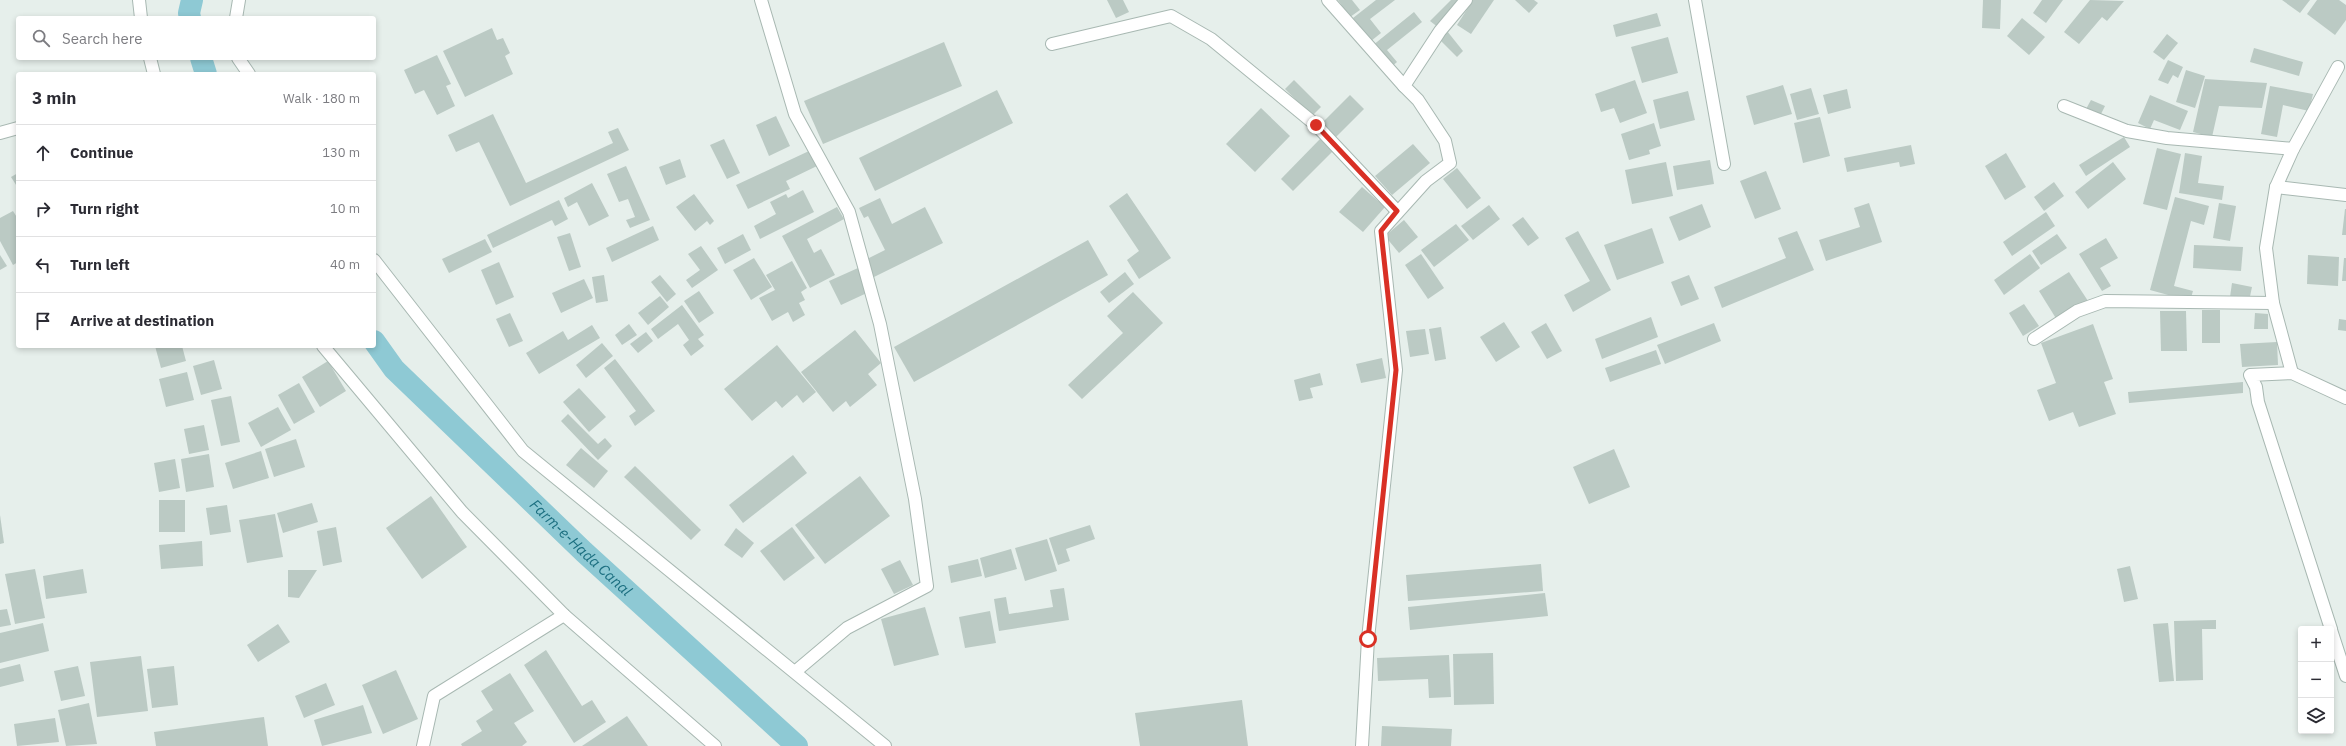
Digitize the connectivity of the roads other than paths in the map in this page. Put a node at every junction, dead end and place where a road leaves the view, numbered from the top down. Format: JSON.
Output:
{"nodes":[{"id":1,"x":139,"y":0,"type":"edge"},
{"id":2,"x":239,"y":0,"type":"edge"},
{"id":3,"x":761,"y":0,"type":"edge"},
{"id":4,"x":1328,"y":0,"type":"edge"},
{"id":5,"x":1466,"y":0,"type":"edge"},
{"id":6,"x":1695,"y":0,"type":"edge"},
{"id":7,"x":141,"y":16,"type":"edge"},
{"id":8,"x":236,"y":16,"type":"edge"},
{"id":9,"x":1052,"y":44,"type":"dead end"},
{"id":10,"x":150,"y":60,"type":"edge"},
{"id":11,"x":239,"y":60,"type":"edge"},
{"id":12,"x":2338,"y":67,"type":"dead end"},
{"id":13,"x":154,"y":72,"type":"edge"},
{"id":14,"x":248,"y":72,"type":"edge"},
{"id":15,"x":1404,"y":86,"type":"junction"},
{"id":16,"x":2064,"y":106,"type":"dead end"},
{"id":17,"x":16,"y":129,"type":"edge"},
{"id":18,"x":0,"y":133,"type":"edge"},
{"id":19,"x":2293,"y":149,"type":"junction"},
{"id":20,"x":1724,"y":164,"type":"dead end"},
{"id":21,"x":2276,"y":187,"type":"junction"},
{"id":22,"x":2346,"y":195,"type":"edge"},
{"id":23,"x":1397,"y":211,"type":"junction"},
{"id":24,"x":376,"y":263,"type":"edge"},
{"id":25,"x":2273,"y":303,"type":"junction"},
{"id":26,"x":2034,"y":339,"type":"dead end"},
{"id":27,"x":325,"y":348,"type":"edge"},
{"id":28,"x":2292,"y":373,"type":"junction"},
{"id":29,"x":2346,"y":398,"type":"edge"},
{"id":30,"x":564,"y":615,"type":"junction"},
{"id":31,"x":2330,"y":626,"type":"edge"},
{"id":32,"x":2334,"y":639,"type":"edge"},
{"id":33,"x":796,"y":671,"type":"junction"},
{"id":34,"x":2346,"y":676,"type":"edge"},
{"id":35,"x":422,"y":746,"type":"edge"},
{"id":36,"x":715,"y":746,"type":"edge"},
{"id":37,"x":885,"y":746,"type":"edge"},
{"id":38,"x":1362,"y":746,"type":"edge"}],
"edges":[{"from":1,"to":7,"type":"street"},
{"from":2,"to":8,"type":"street"},
{"from":3,"to":33,"type":"street"},
{"from":4,"to":15,"type":"street"},
{"from":5,"to":15,"type":"street"},
{"from":6,"to":20,"type":"street"},
{"from":9,"to":23,"type":"street"},
{"from":10,"to":13,"type":"street"},
{"from":11,"to":14,"type":"street"},
{"from":12,"to":19,"type":"street"},
{"from":15,"to":23,"type":"street"},
{"from":16,"to":19,"type":"street"},
{"from":17,"to":18,"type":"street"},
{"from":19,"to":21,"type":"street"},
{"from":21,"to":22,"type":"street"},
{"from":21,"to":25,"type":"street"},
{"from":23,"to":38,"type":"street"},
{"from":24,"to":33,"type":"street"},
{"from":25,"to":26,"type":"street"},
{"from":25,"to":28,"type":"street"},
{"from":27,"to":30,"type":"street"},
{"from":28,"to":29,"type":"street"},
{"from":28,"to":31,"type":"street"},
{"from":30,"to":35,"type":"street"},
{"from":30,"to":36,"type":"street"},
{"from":32,"to":34,"type":"street"},
{"from":33,"to":37,"type":"street"}]}
